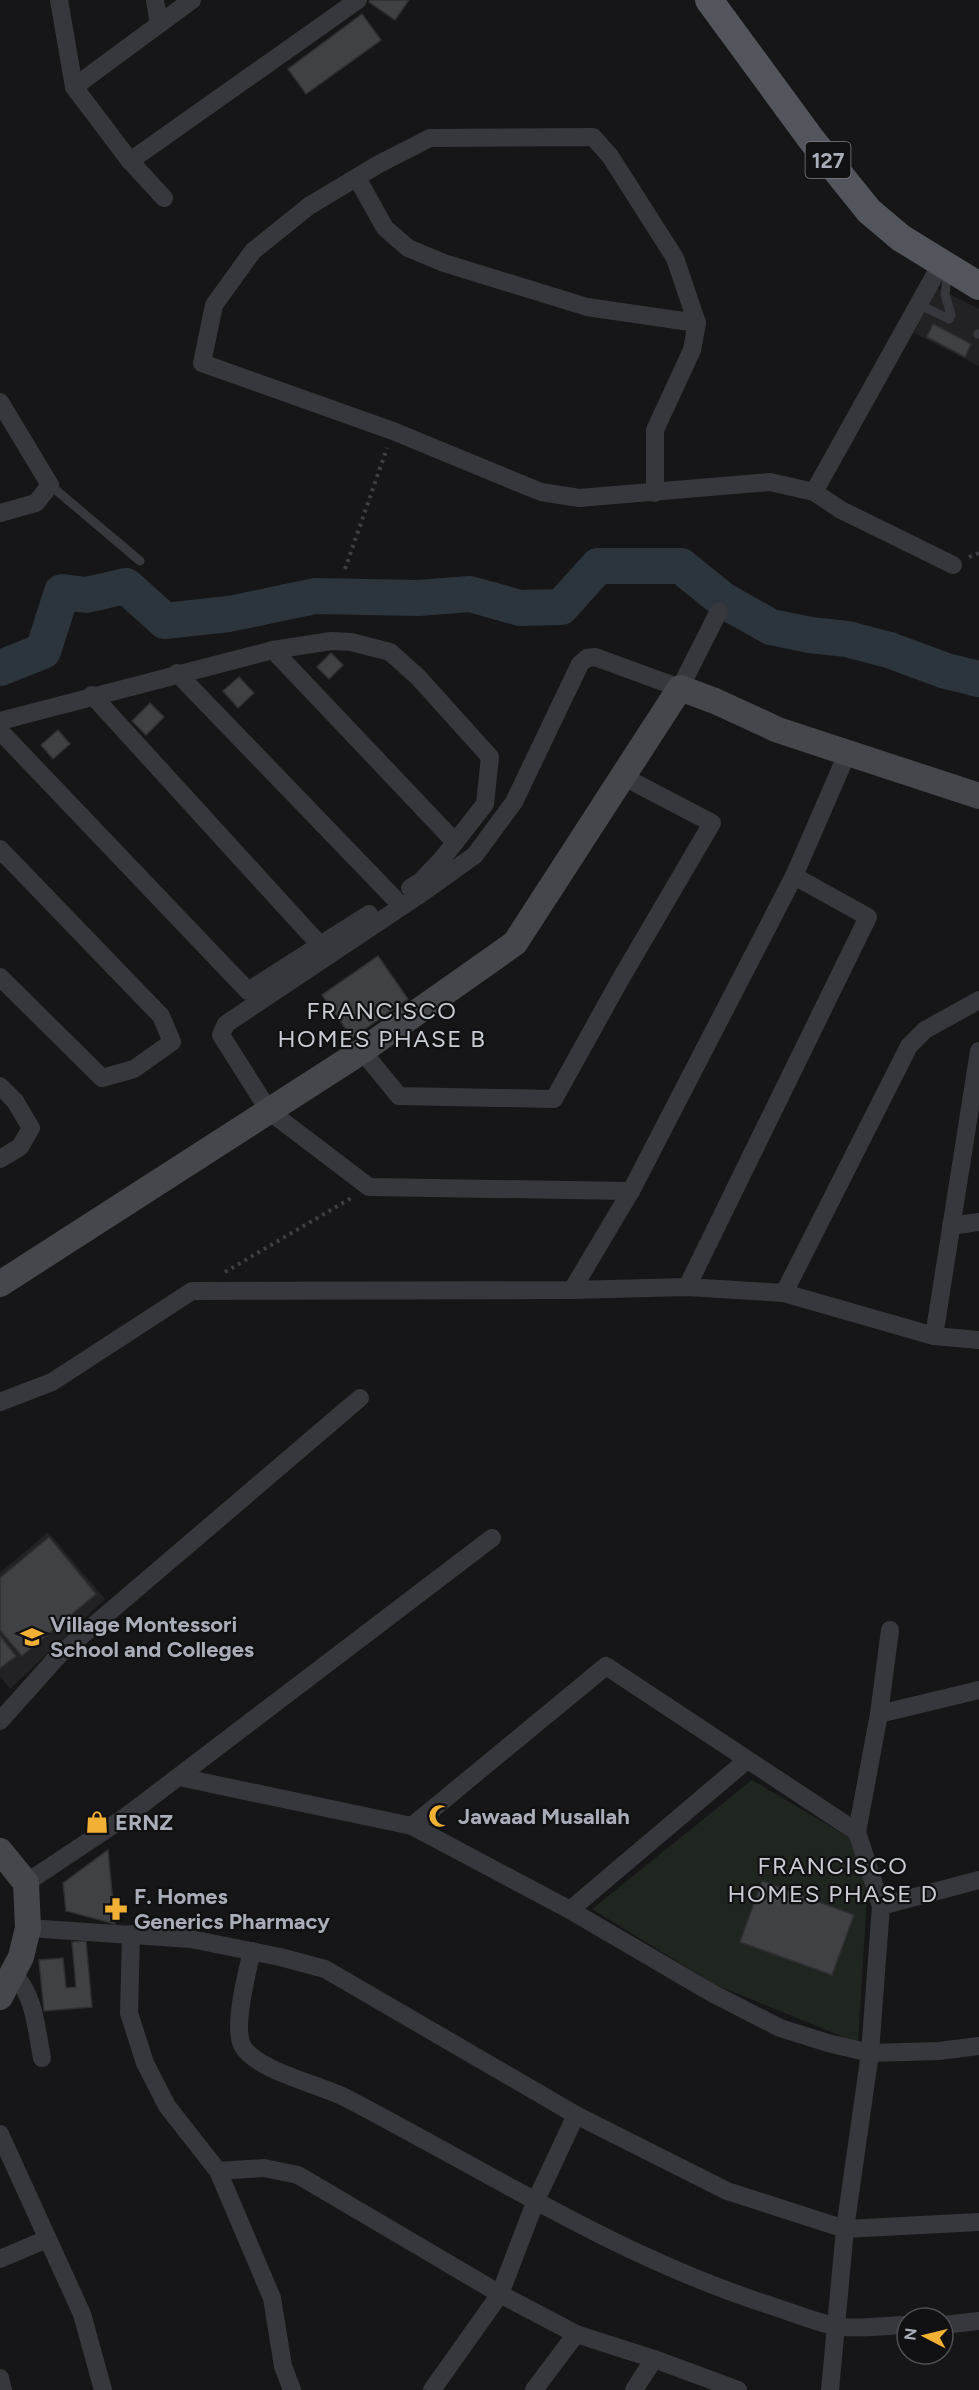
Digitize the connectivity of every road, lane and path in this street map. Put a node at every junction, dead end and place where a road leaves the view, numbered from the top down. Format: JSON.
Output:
{"nodes":[{"id":1,"x":59,"y":0,"type":"edge"},
{"id":2,"x":155,"y":0,"type":"edge"},
{"id":3,"x":192,"y":0,"type":"edge"},
{"id":4,"x":709,"y":0,"type":"edge"},
{"id":5,"x":354,"y":1,"type":"edge"},
{"id":6,"x":159,"y":24,"type":"junction"},
{"id":7,"x":74,"y":87,"type":"junction"},
{"id":8,"x":130,"y":161,"type":"junction"},
{"id":9,"x":357,"y":177,"type":"junction"},
{"id":10,"x":164,"y":198,"type":"dead end"},
{"id":11,"x":945,"y":266,"type":"junction"},
{"id":12,"x":979,"y":286,"type":"edge"},
{"id":13,"x":920,"y":305,"type":"junction"},
{"id":14,"x":697,"y":323,"type":"junction"},
{"id":15,"x":0,"y":402,"type":"edge"},
{"id":16,"x":393,"y":431,"type":"junction"},
{"id":17,"x":50,"y":485,"type":"junction"},
{"id":18,"x":814,"y":492,"type":"junction"},
{"id":19,"x":655,"y":493,"type":"junction"},
{"id":20,"x":0,"y":513,"type":"edge"},
{"id":21,"x":140,"y":561,"type":"dead end"},
{"id":22,"x":952,"y":565,"type":"dead end"},
{"id":23,"x":345,"y":569,"type":"dead end"},
{"id":24,"x":719,"y":610,"type":"dead end"},
{"id":25,"x":273,"y":650,"type":"junction"},
{"id":26,"x":177,"y":673,"type":"junction"},
{"id":27,"x":680,"y":688,"type":"junction"},
{"id":28,"x":93,"y":695,"type":"junction"},
{"id":29,"x":0,"y":721,"type":"edge"},
{"id":30,"x":0,"y":731,"type":"edge"},
{"id":31,"x":847,"y":754,"type":"junction"},
{"id":32,"x":624,"y":777,"type":"junction"},
{"id":33,"x":979,"y":796,"type":"edge"},
{"id":34,"x":455,"y":842,"type":"junction"},
{"id":35,"x":0,"y":849,"type":"edge"},
{"id":36,"x":794,"y":876,"type":"junction"},
{"id":37,"x":394,"y":898,"type":"junction"},
{"id":38,"x":320,"y":945,"type":"junction"},
{"id":39,"x":0,"y":977,"type":"edge"},
{"id":40,"x":979,"y":1000,"type":"edge"},
{"id":41,"x":362,"y":1051,"type":"junction"},
{"id":42,"x":979,"y":1051,"type":"edge"},
{"id":43,"x":0,"y":1086,"type":"edge"},
{"id":44,"x":269,"y":1111,"type":"junction"},
{"id":45,"x":973,"y":1132,"type":"edge"},
{"id":46,"x":0,"y":1160,"type":"edge"},
{"id":47,"x":369,"y":1187,"type":"junction"},
{"id":48,"x":630,"y":1191,"type":"junction"},
{"id":49,"x":979,"y":1222,"type":"edge"},
{"id":50,"x":951,"y":1226,"type":"junction"},
{"id":51,"x":0,"y":1284,"type":"edge"},
{"id":52,"x":687,"y":1287,"type":"junction"},
{"id":53,"x":572,"y":1290,"type":"junction"},
{"id":54,"x":192,"y":1291,"type":"junction"},
{"id":55,"x":784,"y":1293,"type":"junction"},
{"id":56,"x":934,"y":1336,"type":"junction"},
{"id":57,"x":979,"y":1341,"type":"edge"},
{"id":58,"x":360,"y":1398,"type":"dead end"},
{"id":59,"x":0,"y":1402,"type":"edge"},
{"id":60,"x":492,"y":1538,"type":"dead end"},
{"id":61,"x":890,"y":1630,"type":"dead end"},
{"id":62,"x":979,"y":1690,"type":"edge"},
{"id":63,"x":879,"y":1714,"type":"junction"},
{"id":64,"x":0,"y":1721,"type":"edge"},
{"id":65,"x":747,"y":1760,"type":"junction"},
{"id":66,"x":179,"y":1777,"type":"junction"},
{"id":67,"x":412,"y":1826,"type":"junction"},
{"id":68,"x":857,"y":1832,"type":"junction"},
{"id":69,"x":0,"y":1851,"type":"edge"},
{"id":70,"x":979,"y":1880,"type":"edge"},
{"id":71,"x":26,"y":1883,"type":"junction"},
{"id":72,"x":881,"y":1906,"type":"junction"},
{"id":73,"x":570,"y":1910,"type":"junction"},
{"id":74,"x":28,"y":1928,"type":"junction"},
{"id":75,"x":131,"y":1934,"type":"junction"},
{"id":76,"x":252,"y":1951,"type":"junction"},
{"id":77,"x":13,"y":1973,"type":"junction"},
{"id":78,"x":0,"y":1997,"type":"edge"},
{"id":79,"x":979,"y":2046,"type":"edge"},
{"id":80,"x":870,"y":2053,"type":"junction"},
{"id":81,"x":42,"y":2058,"type":"dead end"},
{"id":82,"x":576,"y":2115,"type":"junction"},
{"id":83,"x":0,"y":2134,"type":"edge"},
{"id":84,"x":218,"y":2171,"type":"junction"},
{"id":85,"x":536,"y":2200,"type":"junction"},
{"id":86,"x":979,"y":2222,"type":"edge"},
{"id":87,"x":845,"y":2229,"type":"junction"},
{"id":88,"x":47,"y":2239,"type":"junction"},
{"id":89,"x":0,"y":2259,"type":"edge"},
{"id":90,"x":500,"y":2294,"type":"junction"},
{"id":91,"x":979,"y":2321,"type":"edge"},
{"id":92,"x":955,"y":2324,"type":"edge"},
{"id":93,"x":895,"y":2325,"type":"edge"},
{"id":94,"x":836,"y":2326,"type":"junction"},
{"id":95,"x":576,"y":2334,"type":"junction"},
{"id":96,"x":654,"y":2359,"type":"junction"},
{"id":97,"x":0,"y":2378,"type":"edge"},
{"id":98,"x":3,"y":2390,"type":"edge"},
{"id":99,"x":103,"y":2390,"type":"edge"},
{"id":100,"x":291,"y":2390,"type":"edge"},
{"id":101,"x":432,"y":2390,"type":"edge"},
{"id":102,"x":534,"y":2390,"type":"edge"},
{"id":103,"x":634,"y":2390,"type":"edge"},
{"id":104,"x":738,"y":2390,"type":"edge"},
{"id":105,"x":830,"y":2390,"type":"edge"}],
"edges":[{"from":1,"to":7,"type":"street"},
{"from":2,"to":6,"type":"street"},
{"from":3,"to":6,"type":"street"},
{"from":4,"to":11,"type":"main road","number":"127"},
{"from":5,"to":8,"type":"street"},
{"from":6,"to":7,"type":"street"},
{"from":7,"to":8,"type":"street"},
{"from":8,"to":10,"type":"street"},
{"from":9,"to":14,"type":"street"},
{"from":9,"to":14,"type":"street"},
{"from":9,"to":16,"type":"street"},
{"from":11,"to":12,"type":"main road","number":"127"},
{"from":11,"to":13,"type":"street"},
{"from":11,"to":13,"type":"lane"},
{"from":13,"to":18,"type":"street"},
{"from":14,"to":19,"type":"street"},
{"from":15,"to":17,"type":"street"},
{"from":16,"to":19,"type":"street"},
{"from":16,"to":23,"type":"path"},
{"from":17,"to":20,"type":"street"},
{"from":17,"to":21,"type":"lane"},
{"from":18,"to":19,"type":"street"},
{"from":18,"to":22,"type":"street"},
{"from":24,"to":27,"type":"street"},
{"from":25,"to":26,"type":"street"},
{"from":25,"to":34,"type":"street"},
{"from":25,"to":34,"type":"street"},
{"from":26,"to":28,"type":"street"},
{"from":26,"to":37,"type":"street"},
{"from":27,"to":31,"type":"street"},
{"from":27,"to":32,"type":"street"},
{"from":27,"to":44,"type":"street"},
{"from":28,"to":29,"type":"street"},
{"from":28,"to":38,"type":"street"},
{"from":30,"to":38,"type":"street"},
{"from":31,"to":33,"type":"street"},
{"from":31,"to":36,"type":"street"},
{"from":32,"to":41,"type":"street"},
{"from":32,"to":41,"type":"street"},
{"from":34,"to":37,"type":"street"},
{"from":35,"to":39,"type":"street"},
{"from":36,"to":48,"type":"street"},
{"from":36,"to":52,"type":"street"},
{"from":37,"to":38,"type":"street"},
{"from":40,"to":55,"type":"street"},
{"from":41,"to":44,"type":"street"},
{"from":42,"to":45,"type":"street"},
{"from":43,"to":46,"type":"street"},
{"from":44,"to":47,"type":"street"},
{"from":44,"to":51,"type":"street"},
{"from":45,"to":50,"type":"street"},
{"from":47,"to":48,"type":"street"},
{"from":47,"to":54,"type":"path"},
{"from":48,"to":53,"type":"street"},
{"from":49,"to":50,"type":"street"},
{"from":50,"to":56,"type":"street"},
{"from":52,"to":53,"type":"street"},
{"from":52,"to":55,"type":"street"},
{"from":53,"to":54,"type":"street"},
{"from":54,"to":59,"type":"street"},
{"from":55,"to":56,"type":"street"},
{"from":56,"to":57,"type":"street"},
{"from":58,"to":64,"type":"street"},
{"from":60,"to":66,"type":"street"},
{"from":61,"to":63,"type":"street"},
{"from":62,"to":63,"type":"street"},
{"from":63,"to":68,"type":"street"},
{"from":65,"to":67,"type":"street"},
{"from":65,"to":68,"type":"street"},
{"from":65,"to":73,"type":"street"},
{"from":66,"to":67,"type":"street"},
{"from":66,"to":71,"type":"street"},
{"from":67,"to":73,"type":"street"},
{"from":68,"to":72,"type":"street"},
{"from":69,"to":71,"type":"street"},
{"from":70,"to":72,"type":"street"},
{"from":71,"to":74,"type":"street"},
{"from":72,"to":80,"type":"street"},
{"from":73,"to":80,"type":"street"},
{"from":74,"to":75,"type":"street"},
{"from":74,"to":77,"type":"street"},
{"from":75,"to":76,"type":"street"},
{"from":75,"to":84,"type":"street"},
{"from":76,"to":82,"type":"street"},
{"from":76,"to":85,"type":"street"},
{"from":77,"to":78,"type":"street"},
{"from":77,"to":81,"type":"street"},
{"from":79,"to":80,"type":"street"},
{"from":80,"to":87,"type":"street"},
{"from":82,"to":85,"type":"street"},
{"from":82,"to":87,"type":"street"},
{"from":83,"to":88,"type":"street"},
{"from":84,"to":90,"type":"street"},
{"from":84,"to":100,"type":"street"},
{"from":85,"to":90,"type":"street"},
{"from":85,"to":94,"type":"street"},
{"from":86,"to":87,"type":"street"},
{"from":87,"to":94,"type":"street"},
{"from":88,"to":89,"type":"street"},
{"from":88,"to":99,"type":"street"},
{"from":90,"to":95,"type":"street"},
{"from":90,"to":101,"type":"street"},
{"from":91,"to":92,"type":"street"},
{"from":93,"to":94,"type":"street"},
{"from":94,"to":105,"type":"street"},
{"from":95,"to":96,"type":"street"},
{"from":95,"to":102,"type":"street"},
{"from":96,"to":103,"type":"street"},
{"from":96,"to":104,"type":"street"},
{"from":97,"to":98,"type":"street"}]}
